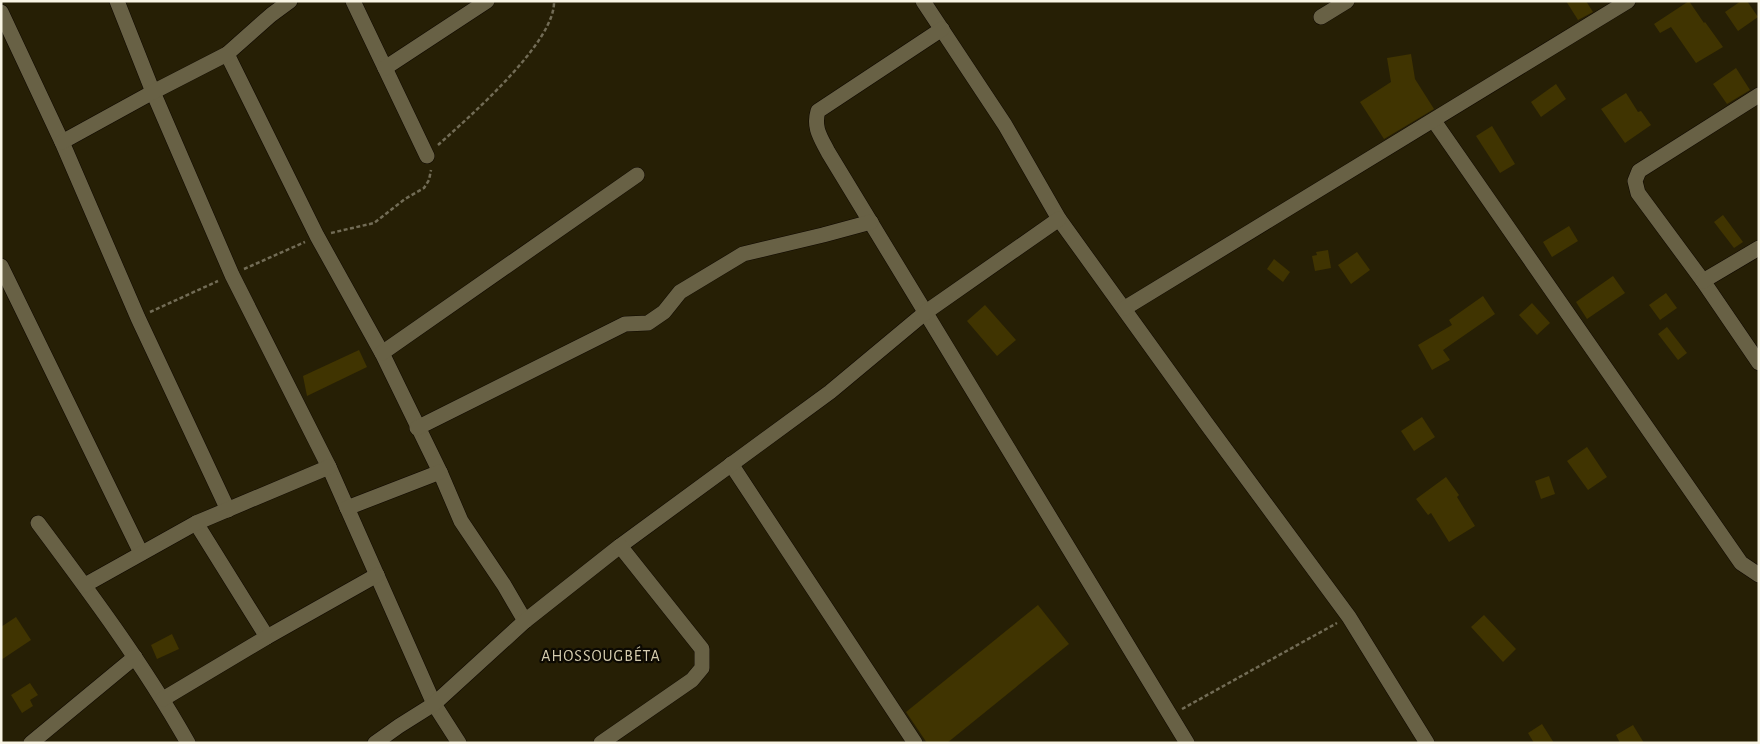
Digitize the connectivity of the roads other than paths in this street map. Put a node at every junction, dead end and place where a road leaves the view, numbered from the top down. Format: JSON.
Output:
{"nodes":[{"id":1,"x":118,"y":1,"type":"edge"},
{"id":2,"x":290,"y":1,"type":"edge"},
{"id":3,"x":353,"y":1,"type":"edge"},
{"id":4,"x":487,"y":1,"type":"edge"},
{"id":5,"x":923,"y":1,"type":"edge"},
{"id":6,"x":1347,"y":1,"type":"edge"},
{"id":7,"x":1628,"y":1,"type":"edge"},
{"id":8,"x":269,"y":8,"type":"edge"},
{"id":9,"x":1,"y":12,"type":"edge"},
{"id":10,"x":1321,"y":17,"type":"dead end"},
{"id":11,"x":942,"y":29,"type":"junction"},
{"id":12,"x":227,"y":54,"type":"junction"},
{"id":13,"x":386,"y":68,"type":"junction"},
{"id":14,"x":153,"y":92,"type":"junction"},
{"id":15,"x":1759,"y":96,"type":"edge"},
{"id":16,"x":1434,"y":121,"type":"junction"},
{"id":17,"x":62,"y":142,"type":"junction"},
{"id":18,"x":427,"y":156,"type":"road end"},
{"id":19,"x":637,"y":174,"type":"dead end"},
{"id":20,"x":1059,"y":218,"type":"junction"},
{"id":21,"x":871,"y":222,"type":"junction"},
{"id":22,"x":1759,"y":248,"type":"edge"},
{"id":23,"x":1,"y":266,"type":"edge"},
{"id":24,"x":1703,"y":281,"type":"junction"},
{"id":25,"x":1125,"y":308,"type":"junction"},
{"id":26,"x":926,"y":312,"type":"junction"},
{"id":27,"x":382,"y":353,"type":"junction"},
{"id":28,"x":1759,"y":363,"type":"edge"},
{"id":29,"x":418,"y":428,"type":"junction"},
{"id":30,"x":731,"y":464,"type":"junction"},
{"id":31,"x":329,"y":467,"type":"junction"},
{"id":32,"x":440,"y":472,"type":"junction"},
{"id":33,"x":348,"y":508,"type":"junction"},
{"id":34,"x":228,"y":510,"type":"junction"},
{"id":35,"x":38,"y":523,"type":"dead end"},
{"id":36,"x":196,"y":523,"type":"junction"},
{"id":37,"x":620,"y":546,"type":"junction"},
{"id":38,"x":142,"y":554,"type":"junction"},
{"id":39,"x":377,"y":575,"type":"junction"},
{"id":40,"x":1759,"y":575,"type":"edge"},
{"id":41,"x":85,"y":585,"type":"junction"},
{"id":42,"x":525,"y":621,"type":"junction"},
{"id":43,"x":267,"y":637,"type":"junction"},
{"id":44,"x":135,"y":657,"type":"junction"},
{"id":45,"x":163,"y":699,"type":"junction"},
{"id":46,"x":434,"y":704,"type":"junction"},
{"id":47,"x":604,"y":742,"type":"edge"},
{"id":48,"x":31,"y":743,"type":"edge"},
{"id":49,"x":188,"y":743,"type":"edge"},
{"id":50,"x":376,"y":743,"type":"edge"},
{"id":51,"x":459,"y":743,"type":"edge"},
{"id":52,"x":915,"y":743,"type":"edge"},
{"id":53,"x":1187,"y":743,"type":"edge"},
{"id":54,"x":1427,"y":743,"type":"edge"}],
"edges":[{"from":1,"to":14,"type":"street"},
{"from":2,"to":8,"type":"street"},
{"from":3,"to":13,"type":"street"},
{"from":4,"to":13,"type":"street"},
{"from":5,"to":11,"type":"street"},
{"from":6,"to":10,"type":"street"},
{"from":7,"to":16,"type":"street"},
{"from":8,"to":12,"type":"street"},
{"from":9,"to":17,"type":"street"},
{"from":11,"to":20,"type":"street"},
{"from":11,"to":21,"type":"street"},
{"from":12,"to":14,"type":"street"},
{"from":12,"to":27,"type":"street"},
{"from":13,"to":18,"type":"street"},
{"from":14,"to":17,"type":"street"},
{"from":14,"to":31,"type":"street"},
{"from":15,"to":24,"type":"street"},
{"from":16,"to":25,"type":"street"},
{"from":16,"to":40,"type":"street"},
{"from":17,"to":34,"type":"street"},
{"from":19,"to":27,"type":"street"},
{"from":20,"to":25,"type":"street"},
{"from":20,"to":26,"type":"street"},
{"from":21,"to":26,"type":"street"},
{"from":21,"to":29,"type":"street"},
{"from":22,"to":24,"type":"street"},
{"from":23,"to":38,"type":"street"},
{"from":24,"to":28,"type":"street"},
{"from":25,"to":54,"type":"street"},
{"from":26,"to":30,"type":"street"},
{"from":26,"to":53,"type":"street"},
{"from":27,"to":29,"type":"street"},
{"from":29,"to":32,"type":"street"},
{"from":30,"to":37,"type":"street"},
{"from":30,"to":52,"type":"street"},
{"from":31,"to":33,"type":"street"},
{"from":31,"to":34,"type":"street"},
{"from":32,"to":33,"type":"street"},
{"from":32,"to":42,"type":"street"},
{"from":33,"to":39,"type":"street"},
{"from":34,"to":36,"type":"street"},
{"from":35,"to":41,"type":"street"},
{"from":36,"to":38,"type":"street"},
{"from":36,"to":43,"type":"street"},
{"from":37,"to":42,"type":"street"},
{"from":37,"to":47,"type":"street"},
{"from":38,"to":41,"type":"street"},
{"from":39,"to":43,"type":"street"},
{"from":39,"to":46,"type":"street"},
{"from":41,"to":44,"type":"street"},
{"from":42,"to":46,"type":"street"},
{"from":43,"to":45,"type":"street"},
{"from":44,"to":45,"type":"street"},
{"from":44,"to":48,"type":"street"},
{"from":45,"to":49,"type":"street"},
{"from":46,"to":50,"type":"street"},
{"from":46,"to":51,"type":"street"}]}
